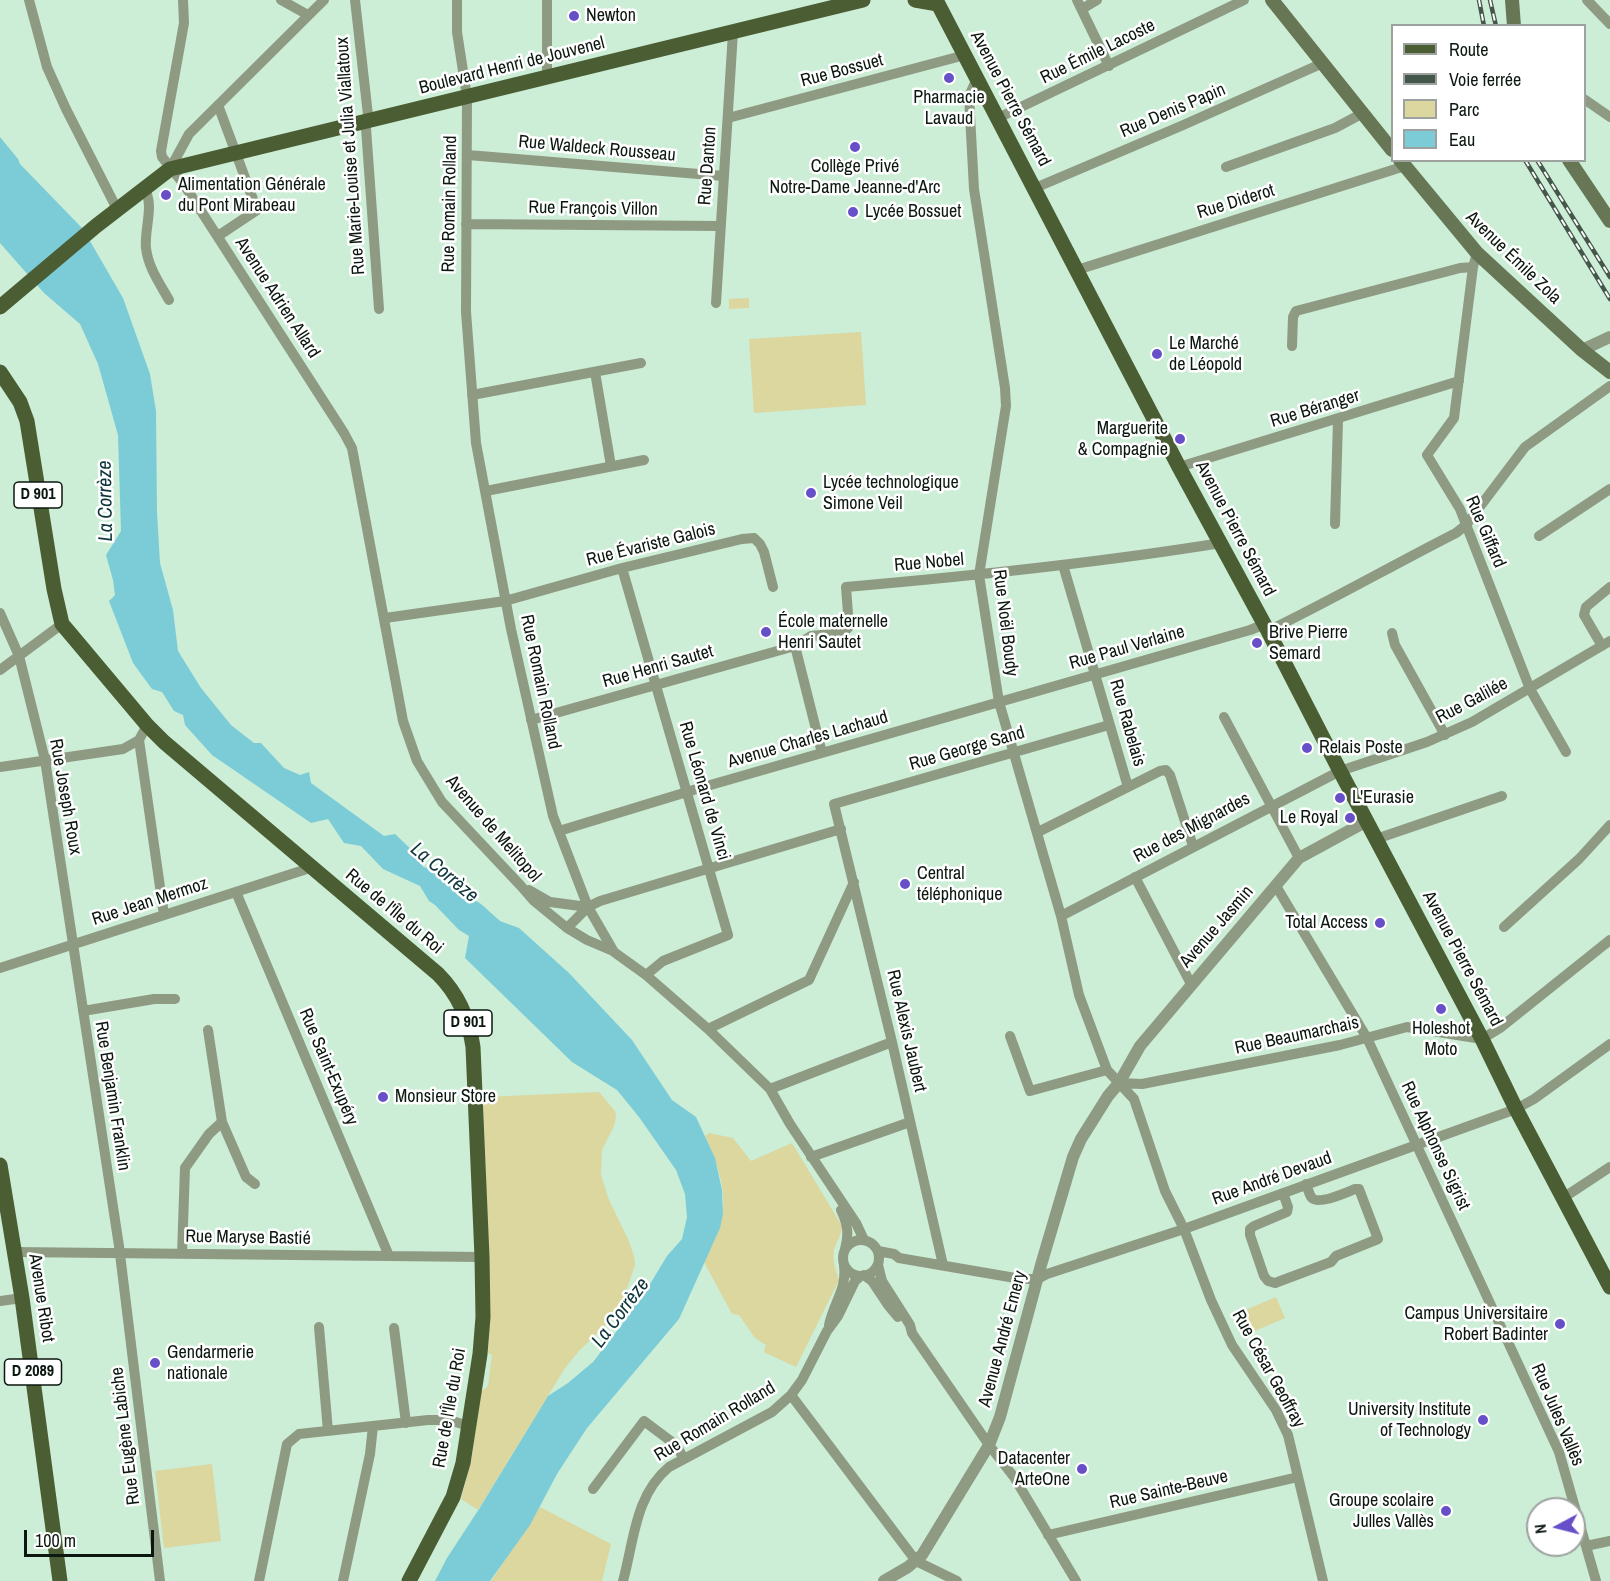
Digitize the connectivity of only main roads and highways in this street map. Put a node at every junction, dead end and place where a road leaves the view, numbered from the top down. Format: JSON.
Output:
{"nodes":[{"id":1,"x":863,"y":0,"type":"edge"},
{"id":2,"x":915,"y":0,"type":"edge"},
{"id":3,"x":1272,"y":0,"type":"edge"},
{"id":4,"x":1512,"y":0,"type":"edge"},
{"id":5,"x":937,"y":2,"type":"edge"},
{"id":6,"x":1514,"y":24,"type":"edge"},
{"id":7,"x":1391,"y":149,"type":"edge"},
{"id":8,"x":1570,"y":162,"type":"edge"},
{"id":9,"x":1403,"y":163,"type":"edge"},
{"id":10,"x":1610,"y":221,"type":"edge"},
{"id":11,"x":0,"y":307,"type":"edge"},
{"id":12,"x":0,"y":372,"type":"edge"},
{"id":13,"x":1610,"y":372,"type":"edge"},
{"id":14,"x":0,"y":1165,"type":"edge"},
{"id":15,"x":2,"y":1189,"type":"edge"},
{"id":16,"x":1610,"y":1287,"type":"edge"},
{"id":17,"x":60,"y":1581,"type":"edge"},
{"id":18,"x":409,"y":1581,"type":"edge"}],
"edges":[{"from":1,"to":11,"type":"main road","name":"Boulevard Henri de Jouvenel"},
{"from":2,"to":5,"type":"main road"},
{"from":3,"to":7,"type":"main road"},
{"from":4,"to":6,"type":"main road"},
{"from":5,"to":16,"type":"main road","name":"Avenue Pierre Sémard"},
{"from":8,"to":10,"type":"main road"},
{"from":9,"to":13,"type":"main road","name":"Avenue Émile Zola"},
{"from":12,"to":18,"type":"main road","name":"Rue de l'Île du Roi","number":"D 901"},
{"from":14,"to":15,"type":"main road","name":"Avenue Ribot","number":"D 2089"},
{"from":15,"to":17,"type":"main road","name":"Avenue Ribot","number":"D 2089"}]}
